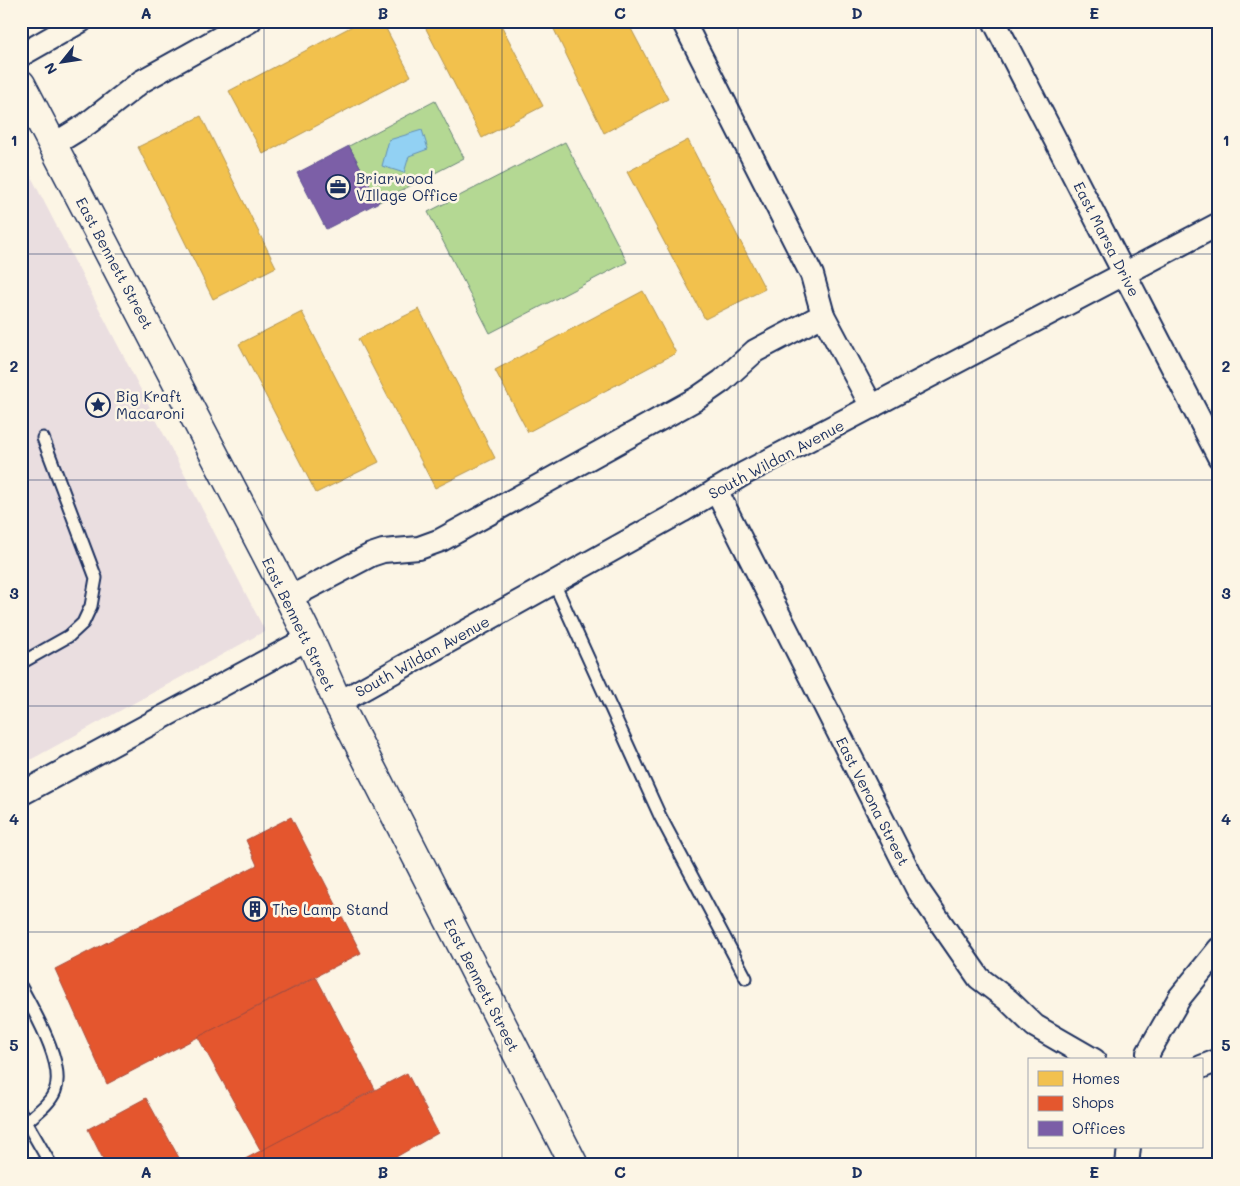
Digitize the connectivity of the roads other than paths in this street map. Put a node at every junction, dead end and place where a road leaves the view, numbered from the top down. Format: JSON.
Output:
{"nodes":[{"id":1,"x":81,"y":21,"type":"edge"},
{"id":2,"x":250,"y":21,"type":"edge"},
{"id":3,"x":683,"y":21,"type":"edge"},
{"id":4,"x":994,"y":21,"type":"edge"},
{"id":5,"x":21,"y":55,"type":"edge"},
{"id":6,"x":21,"y":84,"type":"edge"},
{"id":7,"x":53,"y":145,"type":"junction"},
{"id":8,"x":1219,"y":224,"type":"edge"},
{"id":9,"x":1125,"y":273,"type":"junction"},
{"id":10,"x":823,"y":315,"type":"junction"},
{"id":11,"x":872,"y":407,"type":"junction"},
{"id":12,"x":43,"y":438,"type":"dead end"},
{"id":13,"x":1219,"y":457,"type":"edge"},
{"id":14,"x":716,"y":490,"type":"junction"},
{"id":15,"x":554,"y":583,"type":"junction"},
{"id":16,"x":289,"y":598,"type":"junction"},
{"id":17,"x":309,"y":638,"type":"junction"},
{"id":18,"x":21,"y":663,"type":"edge"},
{"id":19,"x":338,"y":703,"type":"junction"},
{"id":20,"x":21,"y":794,"type":"edge"},
{"id":21,"x":1219,"y":949,"type":"edge"},
{"id":22,"x":746,"y":978,"type":"dead end"},
{"id":23,"x":21,"y":987,"type":"edge"},
{"id":24,"x":1091,"y":1058,"type":"edge"},
{"id":25,"x":1148,"y":1058,"type":"edge"},
{"id":26,"x":1219,"y":1060,"type":"edge"},
{"id":27,"x":1202,"y":1067,"type":"edge"},
{"id":28,"x":24,"y":1118,"type":"edge"},
{"id":29,"x":1129,"y":1148,"type":"edge"},
{"id":30,"x":51,"y":1165,"type":"edge"},
{"id":31,"x":574,"y":1165,"type":"edge"},
{"id":32,"x":1127,"y":1165,"type":"edge"}],
"edges":[{"from":1,"to":5,"type":"street"},
{"from":2,"to":7,"type":"street"},
{"from":3,"to":10,"type":"street"},
{"from":4,"to":9,"type":"street","name":"East Marsa Drive"},
{"from":6,"to":7,"type":"street","name":"East Bennett Street"},
{"from":7,"to":16,"type":"street","name":"East Bennett Street"},
{"from":8,"to":9,"type":"street","name":"South Wildan Avenue"},
{"from":9,"to":11,"type":"street","name":"South Wildan Avenue"},
{"from":9,"to":13,"type":"street","name":"East Marsa Drive"},
{"from":10,"to":11,"type":"street"},
{"from":10,"to":16,"type":"street"},
{"from":11,"to":14,"type":"street","name":"South Wildan Avenue"},
{"from":12,"to":18,"type":"lane"},
{"from":14,"to":15,"type":"street","name":"South Wildan Avenue"},
{"from":14,"to":24,"type":"street","name":"East Verona Street"},
{"from":15,"to":19,"type":"street","name":"South Wildan Avenue"},
{"from":15,"to":22,"type":"lane"},
{"from":16,"to":17,"type":"street","name":"East Bennett Street"},
{"from":17,"to":19,"type":"street","name":"East Bennett Street"},
{"from":17,"to":20,"type":"street"},
{"from":19,"to":31,"type":"street","name":"East Bennett Street"},
{"from":21,"to":25,"type":"street"},
{"from":23,"to":28,"type":"lane"},
{"from":26,"to":27,"type":"street"},
{"from":28,"to":30,"type":"lane"},
{"from":29,"to":32,"type":"street"}]}
